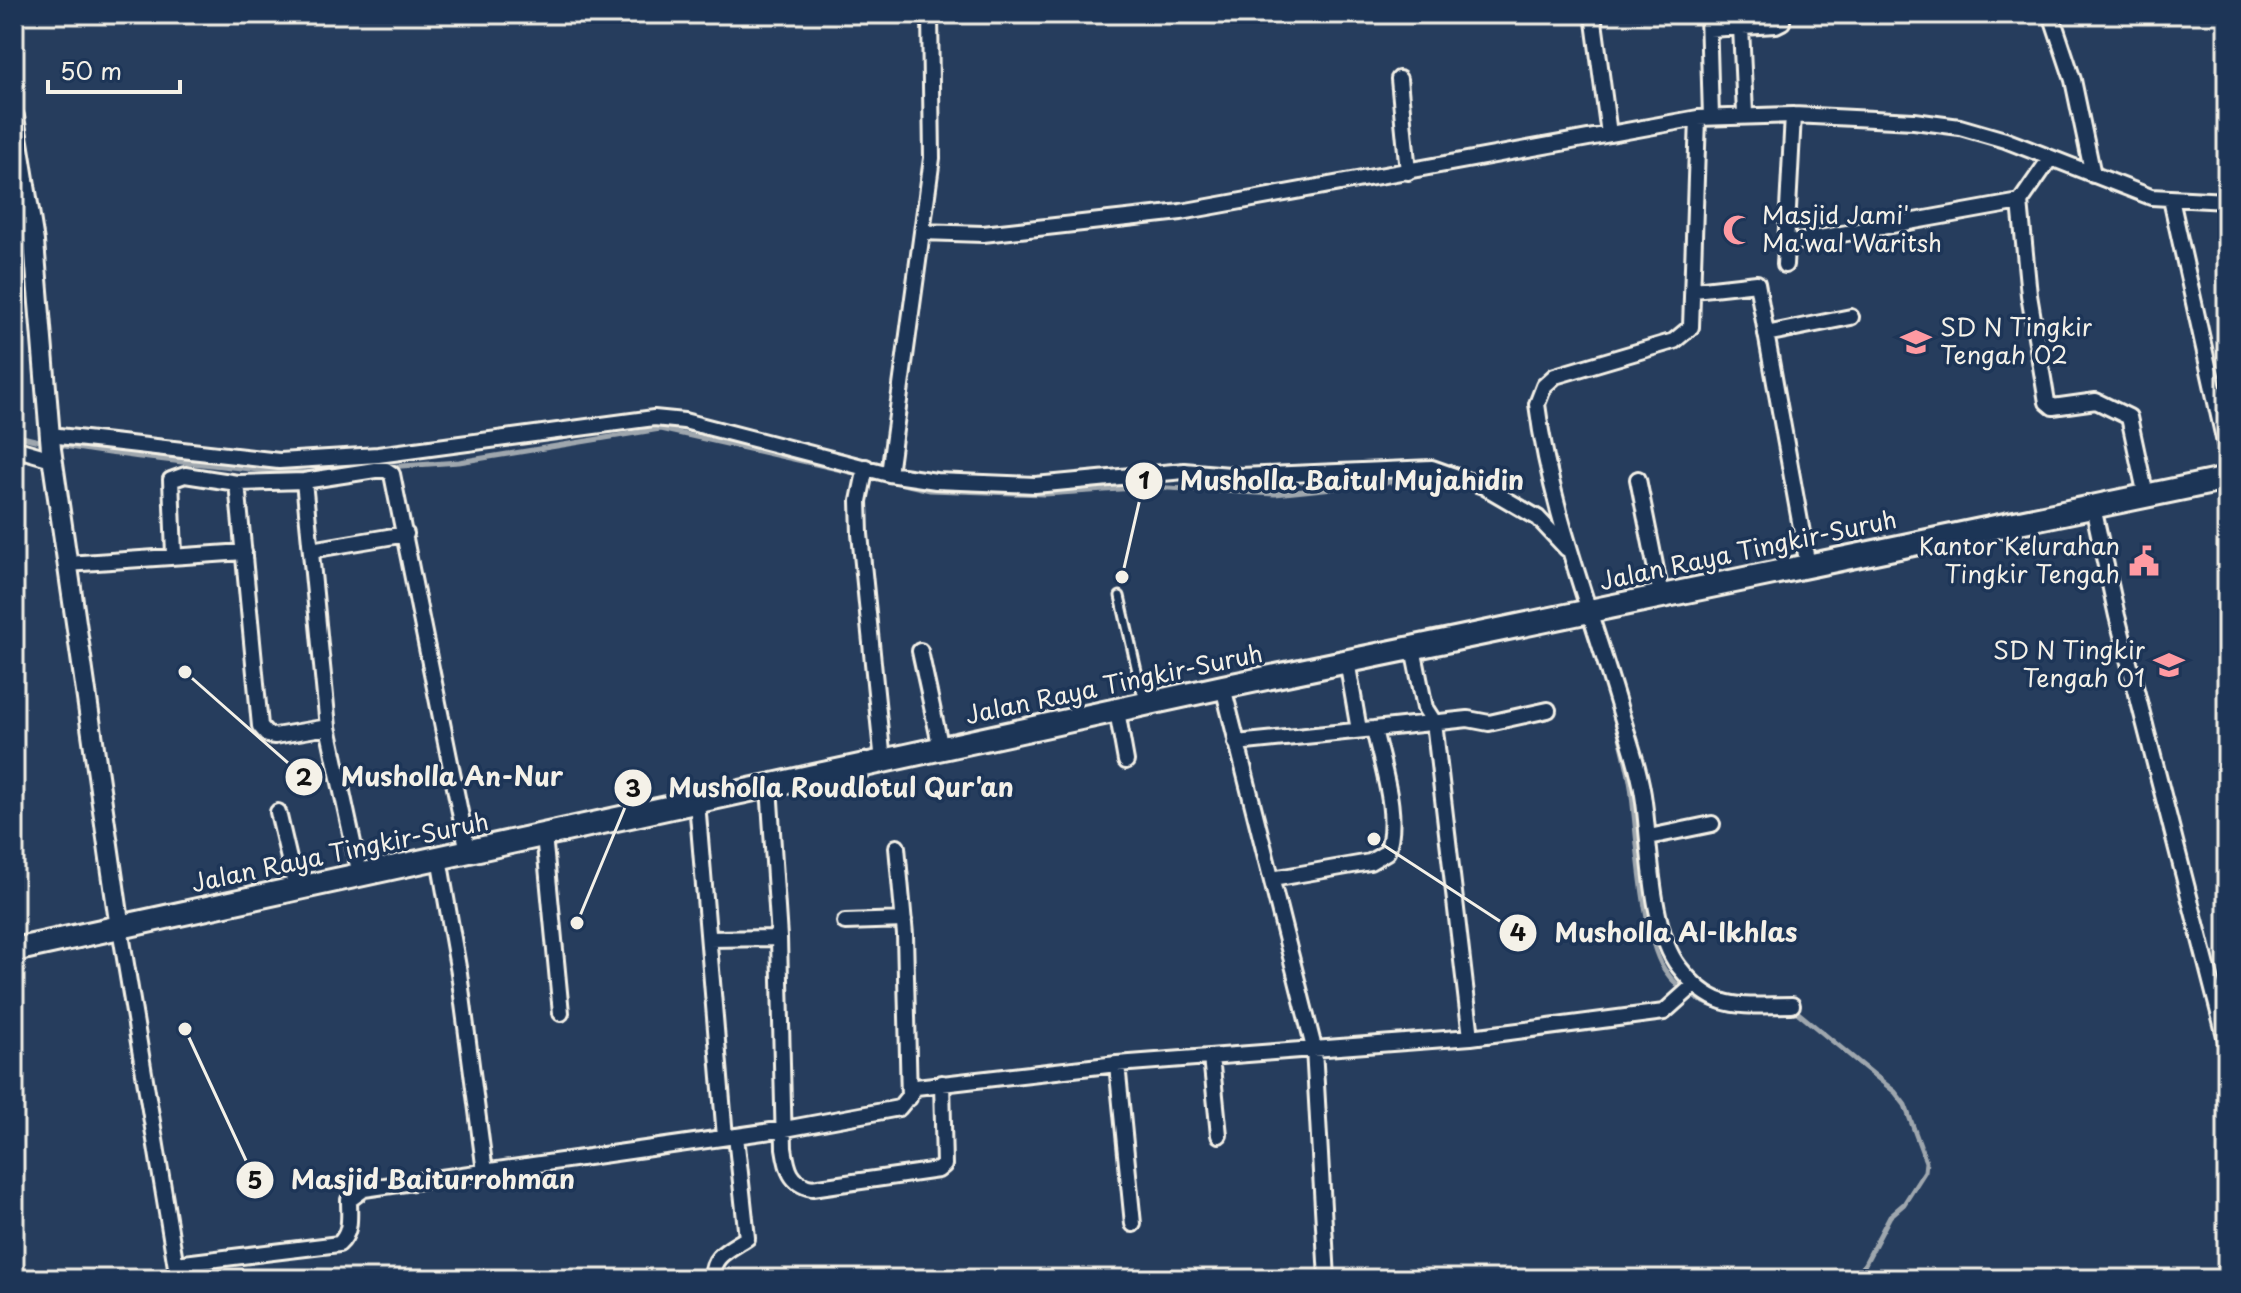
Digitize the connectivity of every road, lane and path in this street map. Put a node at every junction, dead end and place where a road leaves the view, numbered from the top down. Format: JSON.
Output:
{"nodes":[{"id":1,"x":930,"y":14,"type":"edge"},
{"id":2,"x":1593,"y":14,"type":"edge"},
{"id":3,"x":1782,"y":14,"type":"edge"},
{"id":4,"x":2051,"y":14,"type":"edge"},
{"id":5,"x":1708,"y":21,"type":"edge"},
{"id":6,"x":1741,"y":27,"type":"junction"},
{"id":7,"x":1399,"y":79,"type":"dead end"},
{"id":8,"x":1745,"y":114,"type":"junction"},
{"id":9,"x":1793,"y":115,"type":"junction"},
{"id":10,"x":14,"y":117,"type":"edge"},
{"id":11,"x":1704,"y":117,"type":"junction"},
{"id":12,"x":1609,"y":134,"type":"junction"},
{"id":13,"x":2049,"y":160,"type":"junction"},
{"id":14,"x":1408,"y":172,"type":"junction"},
{"id":15,"x":2093,"y":175,"type":"junction"},
{"id":16,"x":2171,"y":199,"type":"junction"},
{"id":17,"x":2227,"y":201,"type":"edge"},
{"id":18,"x":2020,"y":202,"type":"junction"},
{"id":19,"x":922,"y":232,"type":"junction"},
{"id":20,"x":1786,"y":244,"type":"junction"},
{"id":21,"x":1785,"y":265,"type":"dead end"},
{"id":22,"x":1694,"y":290,"type":"junction"},
{"id":23,"x":1851,"y":317,"type":"dead end"},
{"id":24,"x":1766,"y":334,"type":"junction"},
{"id":25,"x":51,"y":446,"type":"junction"},
{"id":26,"x":14,"y":448,"type":"edge"},
{"id":27,"x":2227,"y":452,"type":"edge"},
{"id":28,"x":277,"y":471,"type":"junction"},
{"id":29,"x":889,"y":474,"type":"junction"},
{"id":30,"x":864,"y":475,"type":"junction"},
{"id":31,"x":1638,"y":479,"type":"dead end"},
{"id":32,"x":2227,"y":479,"type":"edge"},
{"id":33,"x":304,"y":481,"type":"junction"},
{"id":34,"x":237,"y":483,"type":"junction"},
{"id":35,"x":2146,"y":496,"type":"junction"},
{"id":36,"x":2093,"y":507,"type":"junction"},
{"id":37,"x":406,"y":534,"type":"junction"},
{"id":38,"x":1567,"y":549,"type":"junction"},
{"id":39,"x":311,"y":550,"type":"junction"},
{"id":40,"x":244,"y":552,"type":"junction"},
{"id":41,"x":174,"y":554,"type":"junction"},
{"id":42,"x":67,"y":564,"type":"junction"},
{"id":43,"x":1808,"y":566,"type":"junction"},
{"id":44,"x":1661,"y":595,"type":"junction"},
{"id":45,"x":1120,"y":596,"type":"dead end"},
{"id":46,"x":1584,"y":612,"type":"junction"},
{"id":47,"x":1413,"y":648,"type":"junction"},
{"id":48,"x":920,"y":651,"type":"dead end"},
{"id":49,"x":1347,"y":661,"type":"junction"},
{"id":50,"x":1223,"y":687,"type":"junction"},
{"id":51,"x":1145,"y":704,"type":"junction"},
{"id":52,"x":1548,"y":710,"type":"dead end"},
{"id":53,"x":1117,"y":711,"type":"junction"},
{"id":54,"x":1434,"y":722,"type":"junction"},
{"id":55,"x":328,"y":727,"type":"junction"},
{"id":56,"x":1367,"y":730,"type":"junction"},
{"id":57,"x":1236,"y":743,"type":"junction"},
{"id":58,"x":941,"y":749,"type":"junction"},
{"id":59,"x":1126,"y":761,"type":"dead end"},
{"id":60,"x":883,"y":762,"type":"junction"},
{"id":61,"x":769,"y":786,"type":"junction"},
{"id":62,"x":697,"y":802,"type":"junction"},
{"id":63,"x":278,"y":812,"type":"dead end"},
{"id":64,"x":1712,"y":824,"type":"dead end"},
{"id":65,"x":544,"y":835,"type":"junction"},
{"id":66,"x":1649,"y":837,"type":"junction"},
{"id":67,"x":897,"y":847,"type":"dead end"},
{"id":68,"x":468,"y":852,"type":"junction"},
{"id":69,"x":439,"y":858,"type":"junction"},
{"id":70,"x":360,"y":875,"type":"junction"},
{"id":71,"x":1272,"y":879,"type":"junction"},
{"id":72,"x":296,"y":889,"type":"junction"},
{"id":73,"x":904,"y":920,"type":"junction"},
{"id":74,"x":845,"y":922,"type":"dead end"},
{"id":75,"x":120,"y":928,"type":"junction"},
{"id":76,"x":779,"y":938,"type":"junction"},
{"id":77,"x":709,"y":939,"type":"junction"},
{"id":78,"x":14,"y":950,"type":"edge"},
{"id":79,"x":1694,"y":985,"type":"junction"},
{"id":80,"x":1792,"y":1005,"type":"dead end"},
{"id":81,"x":561,"y":1013,"type":"dead end"},
{"id":82,"x":1471,"y":1037,"type":"junction"},
{"id":83,"x":2227,"y":1044,"type":"edge"},
{"id":84,"x":1314,"y":1048,"type":"junction"},
{"id":85,"x":1211,"y":1057,"type":"junction"},
{"id":86,"x":1117,"y":1064,"type":"junction"},
{"id":87,"x":942,"y":1083,"type":"junction"},
{"id":88,"x":909,"y":1098,"type":"junction"},
{"id":89,"x":785,"y":1129,"type":"junction"},
{"id":90,"x":1219,"y":1135,"type":"dead end"},
{"id":91,"x":731,"y":1136,"type":"junction"},
{"id":92,"x":485,"y":1172,"type":"junction"},
{"id":93,"x":1133,"y":1224,"type":"dead end"},
{"id":94,"x":177,"y":1272,"type":"edge"},
{"id":95,"x":713,"y":1279,"type":"edge"},
{"id":96,"x":1327,"y":1279,"type":"edge"}],
"edges":[{"from":1,"to":19,"type":"street"},
{"from":2,"to":12,"type":"street"},
{"from":3,"to":6,"type":"street"},
{"from":4,"to":15,"type":"street"},
{"from":5,"to":6,"type":"street"},
{"from":5,"to":11,"type":"street"},
{"from":6,"to":8,"type":"street"},
{"from":7,"to":14,"type":"street"},
{"from":8,"to":9,"type":"street"},
{"from":8,"to":11,"type":"street"},
{"from":9,"to":13,"type":"street"},
{"from":9,"to":20,"type":"street"},
{"from":10,"to":25,"type":"street"},
{"from":11,"to":12,"type":"street"},
{"from":11,"to":22,"type":"street"},
{"from":12,"to":14,"type":"street"},
{"from":13,"to":15,"type":"street"},
{"from":13,"to":18,"type":"street"},
{"from":14,"to":19,"type":"street"},
{"from":15,"to":16,"type":"street"},
{"from":16,"to":17,"type":"street"},
{"from":16,"to":27,"type":"street"},
{"from":18,"to":20,"type":"street"},
{"from":18,"to":35,"type":"street"},
{"from":19,"to":29,"type":"street"},
{"from":20,"to":21,"type":"street"},
{"from":22,"to":24,"type":"street"},
{"from":22,"to":38,"type":"street"},
{"from":23,"to":24,"type":"street"},
{"from":24,"to":43,"type":"street"},
{"from":25,"to":26,"type":"street"},
{"from":25,"to":28,"type":"street"},
{"from":25,"to":42,"type":"street"},
{"from":28,"to":30,"type":"street"},
{"from":28,"to":33,"type":"street"},
{"from":28,"to":34,"type":"street"},
{"from":29,"to":30,"type":"street"},
{"from":29,"to":38,"type":"street"},
{"from":30,"to":60,"type":"street"},
{"from":31,"to":44,"type":"street"},
{"from":32,"to":35,"type":"main road","name":"Jalan Raya Tingkir-Suruh"},
{"from":33,"to":37,"type":"street"},
{"from":33,"to":39,"type":"street"},
{"from":34,"to":40,"type":"street"},
{"from":34,"to":41,"type":"street"},
{"from":35,"to":36,"type":"main road","name":"Jalan Raya Tingkir-Suruh"},
{"from":36,"to":43,"type":"main road","name":"Jalan Raya Tingkir-Suruh"},
{"from":36,"to":83,"type":"street"},
{"from":37,"to":39,"type":"street"},
{"from":37,"to":68,"type":"street"},
{"from":38,"to":46,"type":"street"},
{"from":39,"to":55,"type":"street"},
{"from":40,"to":41,"type":"street"},
{"from":40,"to":55,"type":"street"},
{"from":41,"to":42,"type":"street"},
{"from":42,"to":75,"type":"street"},
{"from":43,"to":44,"type":"main road","name":"Jalan Raya Tingkir-Suruh"},
{"from":44,"to":46,"type":"main road","name":"Jalan Raya Tingkir-Suruh"},
{"from":45,"to":51,"type":"lane"},
{"from":46,"to":47,"type":"main road","name":"Jalan Raya Tingkir-Suruh"},
{"from":46,"to":66,"type":"street"},
{"from":47,"to":49,"type":"main road","name":"Jalan Raya Tingkir-Suruh"},
{"from":47,"to":54,"type":"street"},
{"from":48,"to":58,"type":"street"},
{"from":49,"to":50,"type":"main road","name":"Jalan Raya Tingkir-Suruh"},
{"from":49,"to":56,"type":"street"},
{"from":50,"to":51,"type":"main road","name":"Jalan Raya Tingkir-Suruh"},
{"from":50,"to":57,"type":"street"},
{"from":51,"to":53,"type":"main road","name":"Jalan Raya Tingkir-Suruh"},
{"from":52,"to":54,"type":"street"},
{"from":53,"to":58,"type":"main road","name":"Jalan Raya Tingkir-Suruh"},
{"from":53,"to":59,"type":"street"},
{"from":54,"to":56,"type":"street"},
{"from":54,"to":82,"type":"street"},
{"from":55,"to":70,"type":"street"},
{"from":56,"to":57,"type":"street"},
{"from":56,"to":71,"type":"street"},
{"from":57,"to":71,"type":"street"},
{"from":58,"to":60,"type":"main road","name":"Jalan Raya Tingkir-Suruh"},
{"from":60,"to":61,"type":"main road","name":"Jalan Raya Tingkir-Suruh"},
{"from":61,"to":62,"type":"main road","name":"Jalan Raya Tingkir-Suruh"},
{"from":61,"to":76,"type":"street"},
{"from":62,"to":65,"type":"main road","name":"Jalan Raya Tingkir-Suruh"},
{"from":62,"to":77,"type":"street"},
{"from":63,"to":72,"type":"street"},
{"from":64,"to":66,"type":"street"},
{"from":65,"to":68,"type":"main road","name":"Jalan Raya Tingkir-Suruh"},
{"from":65,"to":81,"type":"street"},
{"from":66,"to":79,"type":"street"},
{"from":67,"to":73,"type":"street"},
{"from":68,"to":69,"type":"main road","name":"Jalan Raya Tingkir-Suruh"},
{"from":69,"to":70,"type":"main road","name":"Jalan Raya Tingkir-Suruh"},
{"from":69,"to":92,"type":"street"},
{"from":70,"to":72,"type":"main road","name":"Jalan Raya Tingkir-Suruh"},
{"from":71,"to":84,"type":"street"},
{"from":72,"to":75,"type":"main road","name":"Jalan Raya Tingkir-Suruh"},
{"from":73,"to":74,"type":"street"},
{"from":73,"to":88,"type":"street"},
{"from":75,"to":78,"type":"main road","name":"Jalan Raya Tingkir-Suruh"},
{"from":75,"to":94,"type":"street"},
{"from":76,"to":77,"type":"street"},
{"from":76,"to":89,"type":"street"},
{"from":77,"to":91,"type":"street"},
{"from":79,"to":80,"type":"street"},
{"from":79,"to":82,"type":"street"},
{"from":82,"to":84,"type":"street"},
{"from":84,"to":85,"type":"street"},
{"from":84,"to":96,"type":"street"},
{"from":85,"to":86,"type":"street"},
{"from":85,"to":90,"type":"street"},
{"from":86,"to":87,"type":"street"},
{"from":86,"to":93,"type":"street"},
{"from":87,"to":88,"type":"street"},
{"from":87,"to":89,"type":"street"},
{"from":88,"to":89,"type":"street"},
{"from":89,"to":91,"type":"street"},
{"from":91,"to":92,"type":"street"},
{"from":91,"to":95,"type":"street"},
{"from":92,"to":94,"type":"street"}]}
